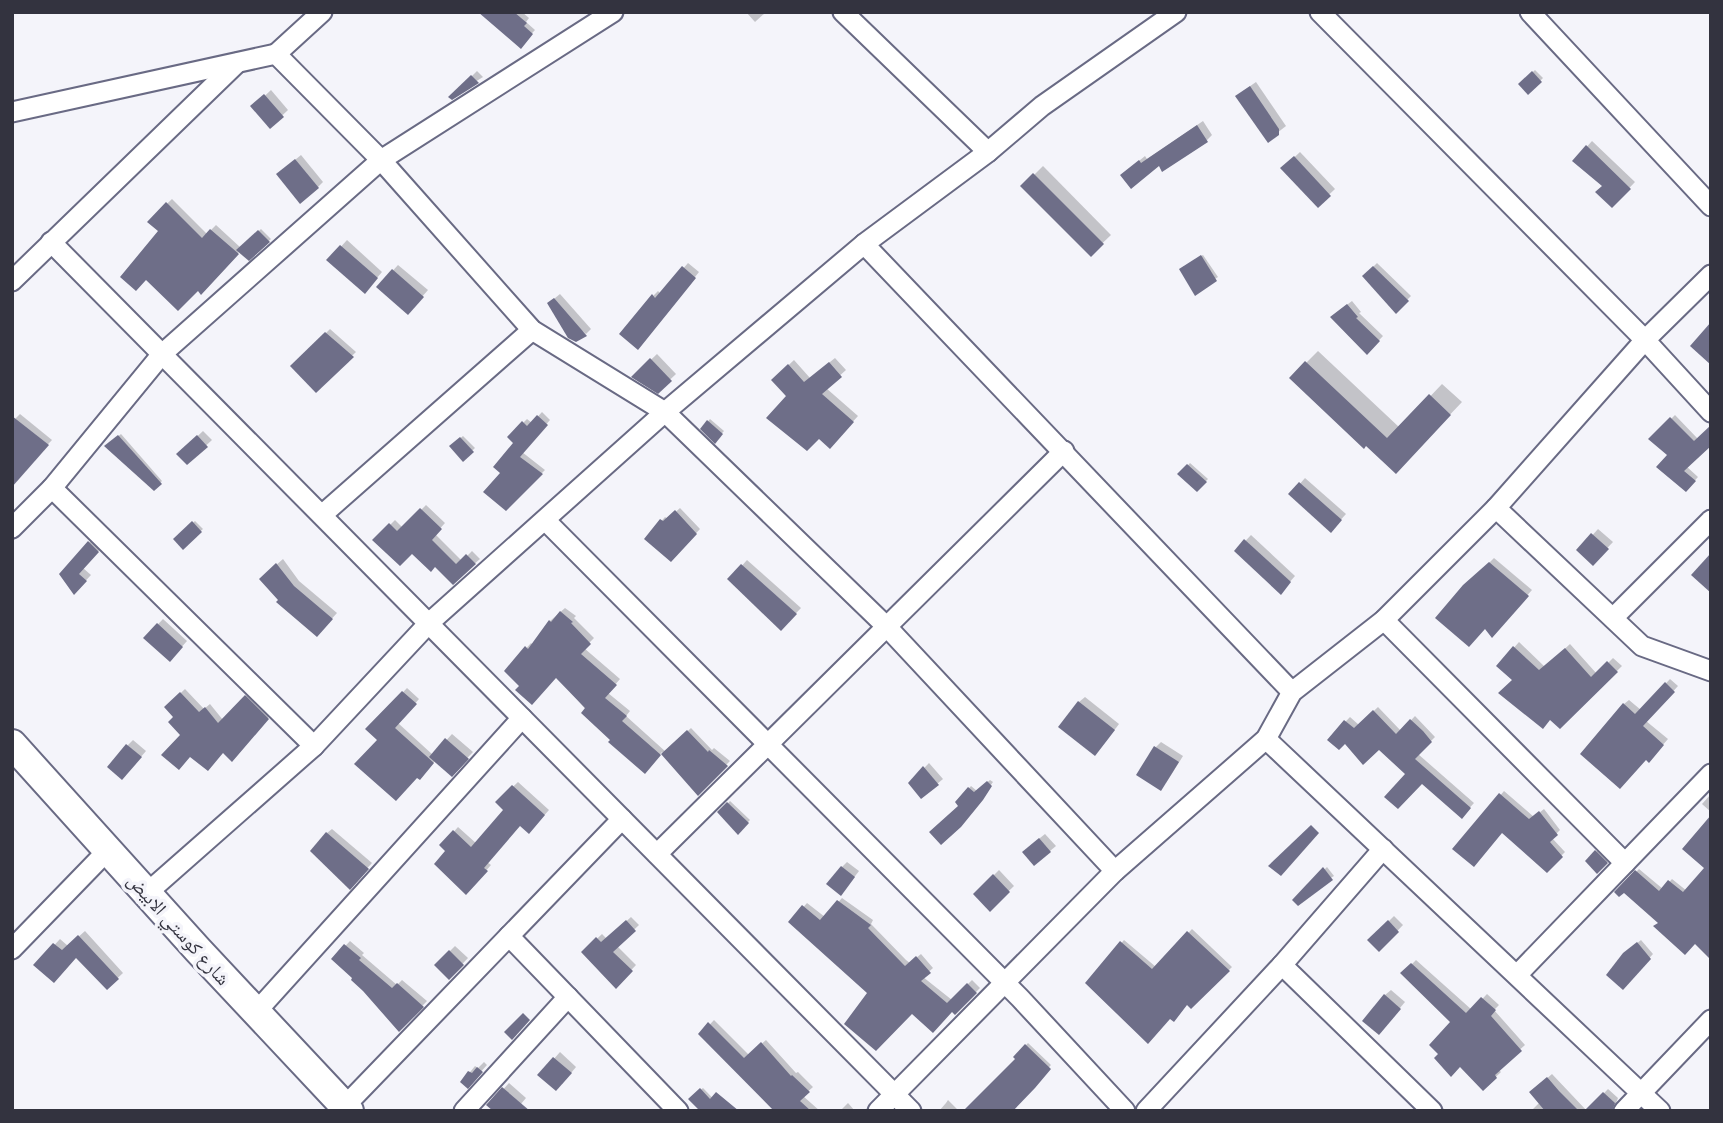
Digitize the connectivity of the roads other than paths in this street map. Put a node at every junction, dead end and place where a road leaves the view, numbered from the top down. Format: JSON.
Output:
{"nodes":[{"id":1,"x":322,"y":12,"type":"edge"},
{"id":2,"x":613,"y":12,"type":"edge"},
{"id":3,"x":843,"y":12,"type":"edge"},
{"id":4,"x":1177,"y":12,"type":"edge"},
{"id":5,"x":1320,"y":12,"type":"edge"},
{"id":6,"x":1530,"y":12,"type":"edge"},
{"id":7,"x":276,"y":54,"type":"junction"},
{"id":8,"x":237,"y":63,"type":"junction"},
{"id":9,"x":12,"y":112,"type":"edge"},
{"id":10,"x":988,"y":152,"type":"junction"},
{"id":11,"x":381,"y":160,"type":"junction"},
{"id":12,"x":1711,"y":206,"type":"edge"},
{"id":13,"x":51,"y":242,"type":"junction"},
{"id":14,"x":864,"y":244,"type":"junction"},
{"id":15,"x":1711,"y":275,"type":"edge"},
{"id":16,"x":12,"y":281,"type":"edge"},
{"id":17,"x":533,"y":330,"type":"junction"},
{"id":18,"x":1645,"y":340,"type":"junction"},
{"id":19,"x":162,"y":354,"type":"junction"},
{"id":20,"x":666,"y":412,"type":"junction"},
{"id":21,"x":1711,"y":412,"type":"edge"},
{"id":22,"x":1064,"y":451,"type":"junction"},
{"id":23,"x":52,"y":488,"type":"junction"},
{"id":24,"x":1496,"y":508,"type":"junction"},
{"id":25,"x":322,"y":515,"type":"junction"},
{"id":26,"x":545,"y":520,"type":"junction"},
{"id":27,"x":1711,"y":520,"type":"edge"},
{"id":28,"x":12,"y":528,"type":"edge"},
{"id":29,"x":1613,"y":618,"type":"junction"},
{"id":30,"x":1384,"y":620,"type":"junction"},
{"id":31,"x":429,"y":623,"type":"junction"},
{"id":32,"x":887,"y":627,"type":"junction"},
{"id":33,"x":1711,"y":671,"type":"edge"},
{"id":34,"x":1292,"y":692,"type":"junction"},
{"id":35,"x":523,"y":718,"type":"junction"},
{"id":36,"x":1266,"y":739,"type":"junction"},
{"id":37,"x":12,"y":744,"type":"edge"},
{"id":38,"x":768,"y":745,"type":"junction"},
{"id":39,"x":314,"y":746,"type":"junction"},
{"id":40,"x":1711,"y":774,"type":"edge"},
{"id":41,"x":622,"y":819,"type":"junction"},
{"id":42,"x":1383,"y":849,"type":"junction"},
{"id":43,"x":108,"y":850,"type":"junction"},
{"id":44,"x":657,"y":854,"type":"junction"},
{"id":45,"x":1625,"y":863,"type":"junction"},
{"id":46,"x":1115,"y":871,"type":"junction"},
{"id":47,"x":147,"y":893,"type":"junction"},
{"id":48,"x":509,"y":936,"type":"junction"},
{"id":49,"x":12,"y":949,"type":"edge"},
{"id":50,"x":1282,"y":965,"type":"junction"},
{"id":51,"x":1517,"y":975,"type":"junction"},
{"id":52,"x":1004,"y":983,"type":"junction"},
{"id":53,"x":568,"y":997,"type":"junction"},
{"id":54,"x":256,"y":1012,"type":"junction"},
{"id":55,"x":1711,"y":1020,"type":"edge"},
{"id":56,"x":1642,"y":1092,"type":"junction"},
{"id":57,"x":894,"y":1094,"type":"junction"},
{"id":58,"x":347,"y":1108,"type":"edge"},
{"id":59,"x":672,"y":1109,"type":"edge"},
{"id":60,"x":464,"y":1111,"type":"edge"},
{"id":61,"x":878,"y":1111,"type":"edge"},
{"id":62,"x":911,"y":1111,"type":"edge"},
{"id":63,"x":1125,"y":1111,"type":"edge"},
{"id":64,"x":1146,"y":1111,"type":"edge"},
{"id":65,"x":1432,"y":1111,"type":"edge"},
{"id":66,"x":1624,"y":1111,"type":"edge"},
{"id":67,"x":1660,"y":1111,"type":"edge"}],
"edges":[{"from":1,"to":7,"type":"street"},
{"from":2,"to":11,"type":"street"},
{"from":3,"to":10,"type":"street"},
{"from":4,"to":10,"type":"street"},
{"from":5,"to":18,"type":"street"},
{"from":6,"to":12,"type":"street"},
{"from":7,"to":8,"type":"street"},
{"from":7,"to":11,"type":"street"},
{"from":8,"to":9,"type":"street"},
{"from":8,"to":13,"type":"street"},
{"from":10,"to":14,"type":"street"},
{"from":11,"to":17,"type":"street"},
{"from":11,"to":19,"type":"street"},
{"from":13,"to":16,"type":"street"},
{"from":13,"to":19,"type":"street"},
{"from":14,"to":20,"type":"street"},
{"from":14,"to":22,"type":"street"},
{"from":15,"to":18,"type":"street"},
{"from":17,"to":20,"type":"street"},
{"from":17,"to":25,"type":"street"},
{"from":18,"to":21,"type":"street"},
{"from":18,"to":24,"type":"street"},
{"from":19,"to":23,"type":"street"},
{"from":19,"to":25,"type":"street"},
{"from":20,"to":26,"type":"street"},
{"from":20,"to":32,"type":"street"},
{"from":22,"to":32,"type":"street"},
{"from":22,"to":34,"type":"street"},
{"from":23,"to":28,"type":"street"},
{"from":23,"to":39,"type":"street"},
{"from":24,"to":29,"type":"street"},
{"from":24,"to":30,"type":"street"},
{"from":25,"to":31,"type":"street"},
{"from":26,"to":31,"type":"street"},
{"from":26,"to":38,"type":"street"},
{"from":27,"to":29,"type":"street"},
{"from":29,"to":33,"type":"street"},
{"from":30,"to":34,"type":"street"},
{"from":30,"to":45,"type":"street"},
{"from":31,"to":35,"type":"street"},
{"from":31,"to":39,"type":"street"},
{"from":32,"to":38,"type":"street"},
{"from":32,"to":46,"type":"street"},
{"from":34,"to":36,"type":"street"},
{"from":35,"to":41,"type":"street"},
{"from":35,"to":54,"type":"street"},
{"from":36,"to":42,"type":"street"},
{"from":36,"to":46,"type":"street"},
{"from":37,"to":43,"type":"highway","name":"شارع كوستي الابيض"},
{"from":38,"to":44,"type":"street"},
{"from":38,"to":52,"type":"street"},
{"from":39,"to":47,"type":"street"},
{"from":40,"to":45,"type":"street"},
{"from":41,"to":44,"type":"street"},
{"from":41,"to":48,"type":"street"},
{"from":42,"to":50,"type":"street"},
{"from":42,"to":51,"type":"street"},
{"from":43,"to":47,"type":"highway","name":"شارع كوستي الابيض"},
{"from":43,"to":49,"type":"street"},
{"from":44,"to":57,"type":"street"},
{"from":45,"to":51,"type":"street"},
{"from":46,"to":52,"type":"street"},
{"from":47,"to":54,"type":"highway","name":"شارع كوستي الابيض"},
{"from":48,"to":53,"type":"street"},
{"from":48,"to":58,"type":"street"},
{"from":50,"to":64,"type":"street"},
{"from":50,"to":65,"type":"street"},
{"from":51,"to":56,"type":"street"},
{"from":52,"to":57,"type":"street"},
{"from":52,"to":63,"type":"street"},
{"from":53,"to":59,"type":"street"},
{"from":53,"to":60,"type":"street"},
{"from":54,"to":58,"type":"highway","name":"شارع كوستي الابيض"},
{"from":55,"to":56,"type":"street"},
{"from":56,"to":66,"type":"street"},
{"from":56,"to":67,"type":"street"},
{"from":57,"to":61,"type":"street"},
{"from":57,"to":62,"type":"street"}]}
